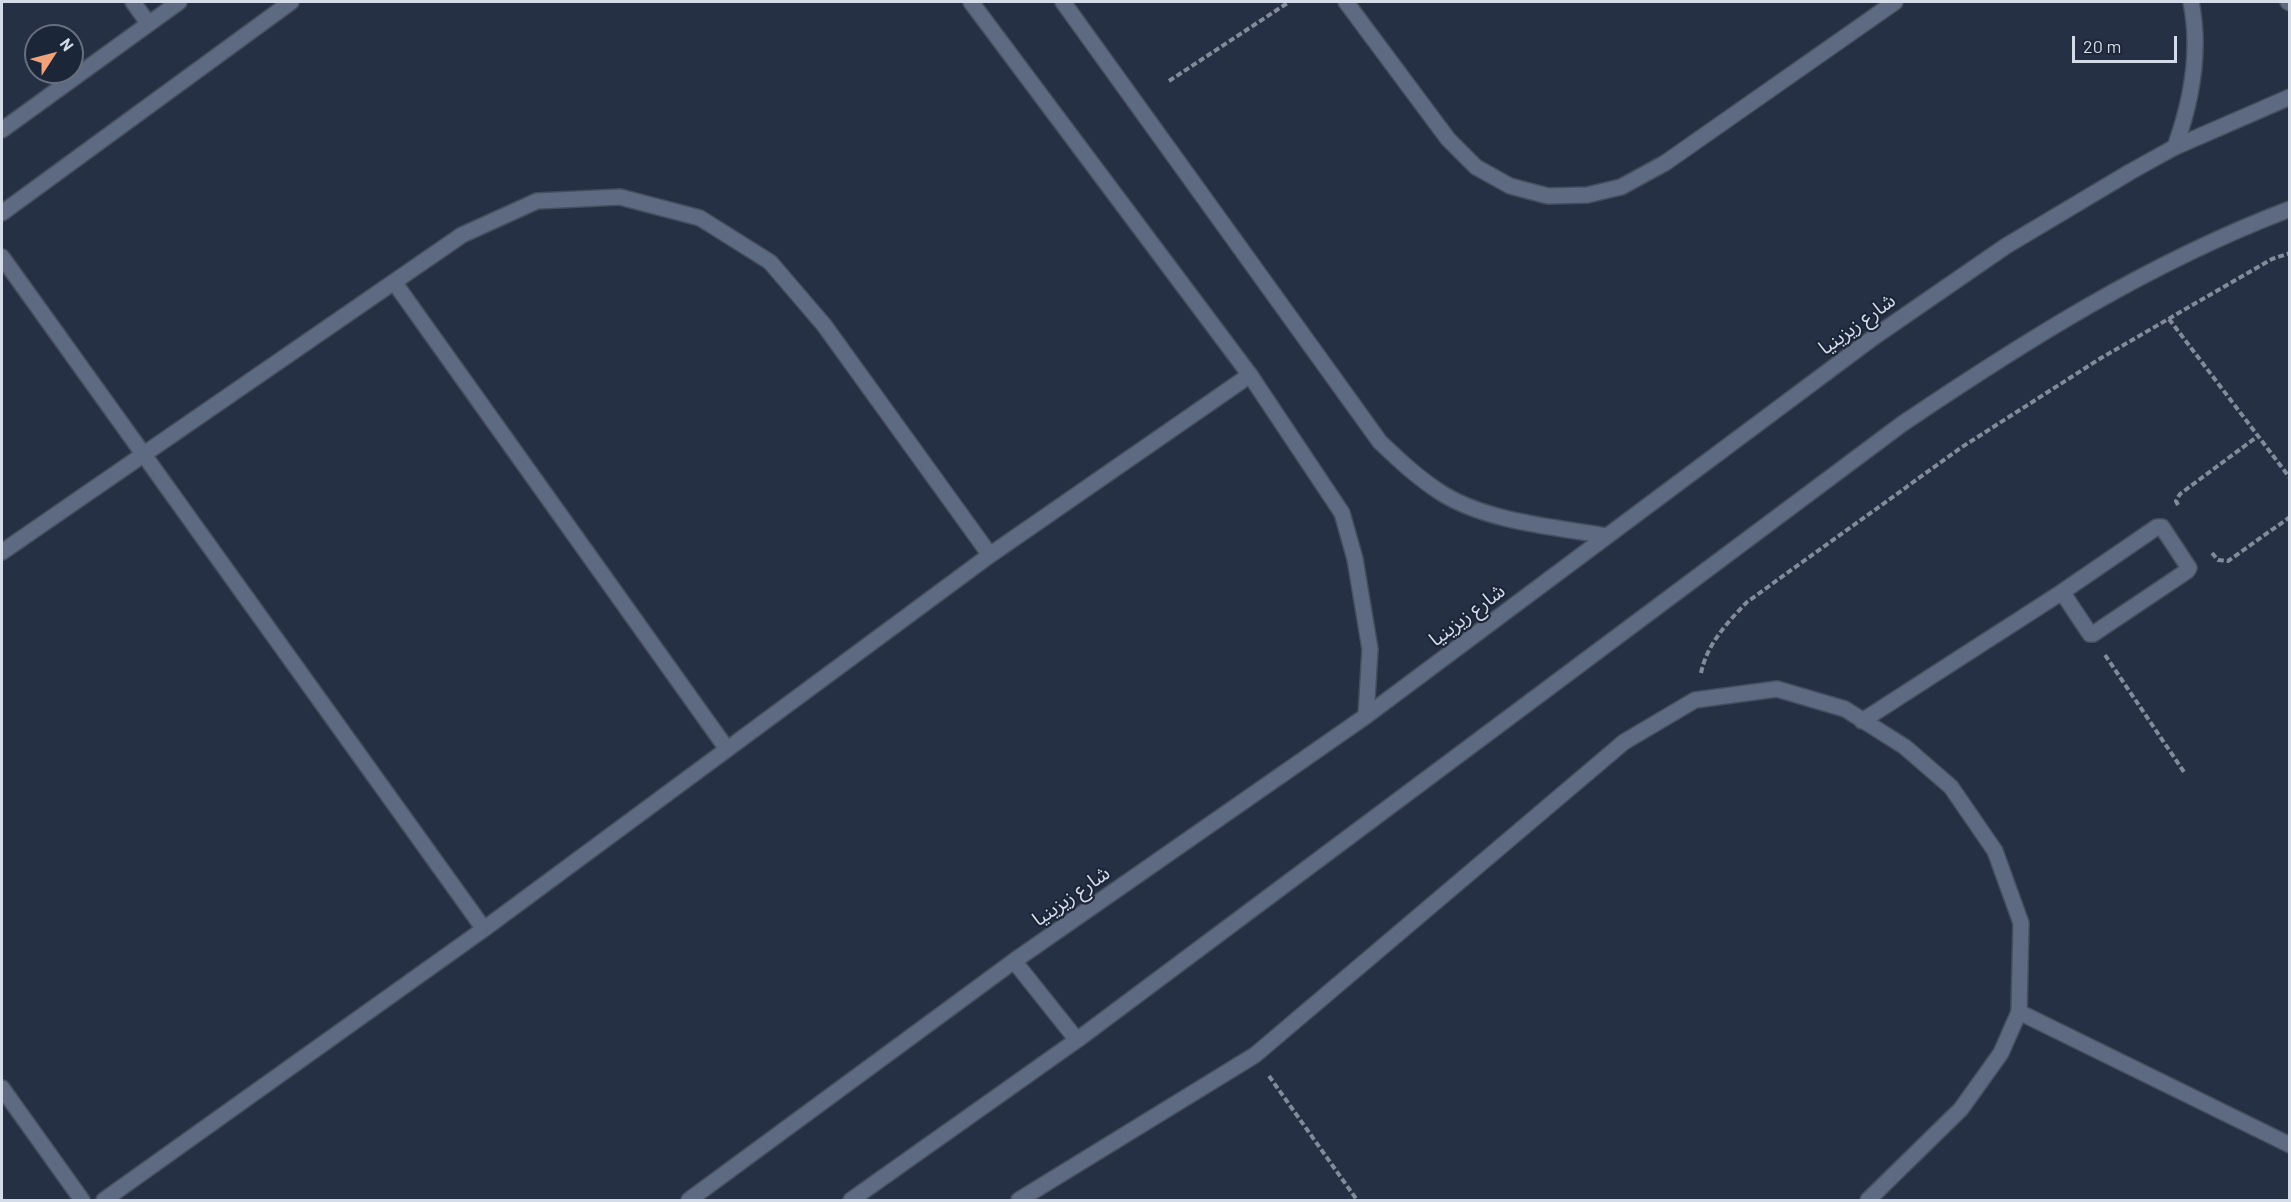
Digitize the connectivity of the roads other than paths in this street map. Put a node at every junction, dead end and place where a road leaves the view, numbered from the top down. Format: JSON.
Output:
{"nodes":[{"id":1,"x":133,"y":2,"type":"edge"},
{"id":2,"x":179,"y":2,"type":"edge"},
{"id":3,"x":291,"y":2,"type":"edge"},
{"id":4,"x":971,"y":2,"type":"edge"},
{"id":5,"x":1063,"y":2,"type":"edge"},
{"id":6,"x":1346,"y":2,"type":"edge"},
{"id":7,"x":2191,"y":2,"type":"edge"},
{"id":8,"x":1887,"y":3,"type":"edge"},
{"id":9,"x":148,"y":23,"type":"junction"},
{"id":10,"x":2289,"y":97,"type":"edge"},
{"id":11,"x":2,"y":130,"type":"edge"},
{"id":12,"x":2175,"y":147,"type":"junction"},
{"id":13,"x":2289,"y":209,"type":"edge"},
{"id":14,"x":2,"y":213,"type":"edge"},
{"id":15,"x":2,"y":257,"type":"edge"},
{"id":16,"x":394,"y":282,"type":"junction"},
{"id":17,"x":1250,"y":375,"type":"junction"},
{"id":18,"x":143,"y":454,"type":"junction"},
{"id":19,"x":1607,"y":536,"type":"junction"},
{"id":20,"x":2,"y":552,"type":"edge"},
{"id":21,"x":990,"y":555,"type":"junction"},
{"id":22,"x":2062,"y":592,"type":"junction"},
{"id":23,"x":1366,"y":716,"type":"junction"},
{"id":24,"x":1862,"y":720,"type":"junction"},
{"id":25,"x":728,"y":749,"type":"junction"},
{"id":26,"x":484,"y":929,"type":"junction"},
{"id":27,"x":1014,"y":961,"type":"junction"},
{"id":28,"x":2019,"y":1012,"type":"junction"},
{"id":29,"x":1077,"y":1040,"type":"junction"},
{"id":30,"x":2,"y":1088,"type":"edge"},
{"id":31,"x":2289,"y":1145,"type":"edge"},
{"id":32,"x":82,"y":1200,"type":"edge"},
{"id":33,"x":104,"y":1200,"type":"edge"},
{"id":34,"x":690,"y":1200,"type":"edge"},
{"id":35,"x":851,"y":1200,"type":"edge"},
{"id":36,"x":1018,"y":1200,"type":"edge"},
{"id":37,"x":1868,"y":1200,"type":"edge"}],
"edges":[{"from":1,"to":9,"type":"street"},
{"from":2,"to":9,"type":"street"},
{"from":3,"to":14,"type":"street"},
{"from":4,"to":17,"type":"street"},
{"from":5,"to":19,"type":"street"},
{"from":6,"to":8,"type":"street"},
{"from":7,"to":12,"type":"street"},
{"from":9,"to":11,"type":"street"},
{"from":10,"to":12,"type":"street","name":"شارع زيزينيا"},
{"from":12,"to":19,"type":"street","name":"شارع زيزينيا"},
{"from":13,"to":29,"type":"street"},
{"from":15,"to":18,"type":"street"},
{"from":16,"to":18,"type":"street"},
{"from":16,"to":21,"type":"street"},
{"from":16,"to":25,"type":"street"},
{"from":17,"to":21,"type":"street"},
{"from":17,"to":23,"type":"street"},
{"from":18,"to":20,"type":"street"},
{"from":18,"to":26,"type":"street"},
{"from":19,"to":23,"type":"street","name":"شارع زيزينيا"},
{"from":21,"to":25,"type":"street"},
{"from":22,"to":22,"type":"street"},
{"from":22,"to":24,"type":"street"},
{"from":23,"to":27,"type":"street","name":"شارع زيزينيا"},
{"from":24,"to":28,"type":"street"},
{"from":24,"to":36,"type":"street"},
{"from":25,"to":26,"type":"street"},
{"from":26,"to":33,"type":"street"},
{"from":27,"to":29,"type":"street"},
{"from":27,"to":34,"type":"street","name":"شارع زيزينيا"},
{"from":28,"to":31,"type":"street"},
{"from":28,"to":37,"type":"street"},
{"from":29,"to":35,"type":"street"},
{"from":30,"to":32,"type":"street"}]}
